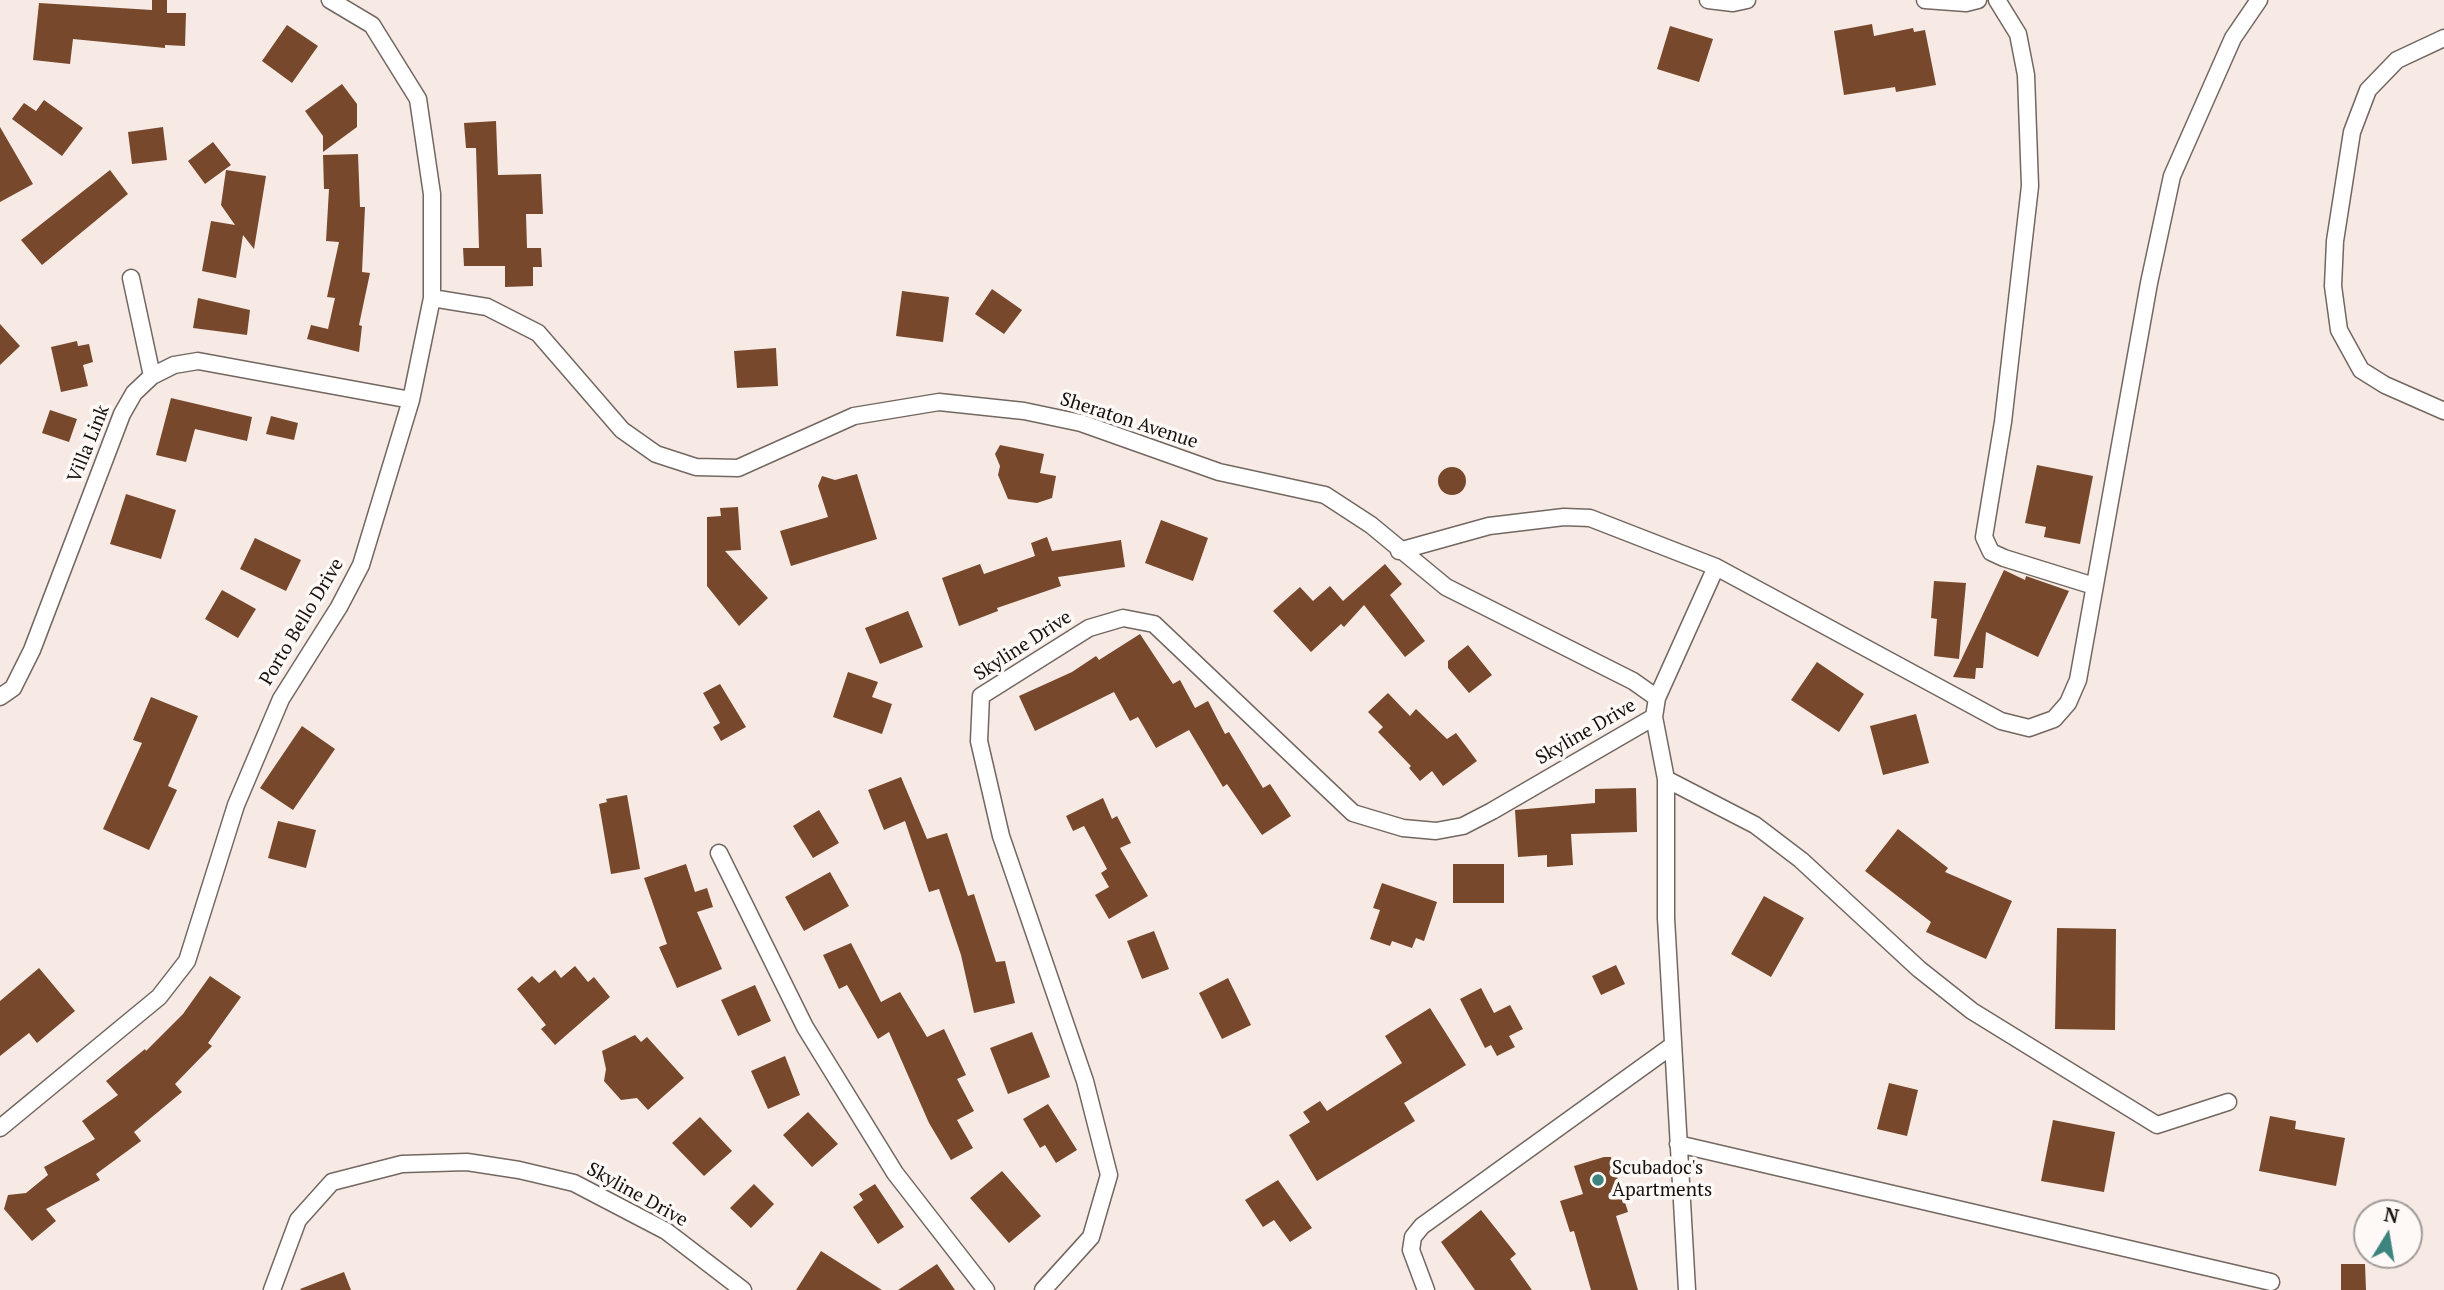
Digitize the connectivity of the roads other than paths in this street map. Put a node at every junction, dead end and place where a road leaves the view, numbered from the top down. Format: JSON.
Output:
{"nodes":[{"id":1,"x":330,"y":0,"type":"edge"},
{"id":2,"x":1708,"y":0,"type":"edge"},
{"id":3,"x":1747,"y":0,"type":"edge"},
{"id":4,"x":1925,"y":0,"type":"edge"},
{"id":5,"x":1978,"y":0,"type":"edge"},
{"id":6,"x":1997,"y":0,"type":"edge"},
{"id":7,"x":2259,"y":0,"type":"edge"},
{"id":8,"x":2444,"y":38,"type":"edge"},
{"id":9,"x":131,"y":278,"type":"dead end"},
{"id":10,"x":432,"y":298,"type":"junction"},
{"id":11,"x":152,"y":376,"type":"junction"},
{"id":12,"x":411,"y":400,"type":"junction"},
{"id":13,"x":2444,"y":411,"type":"edge"},
{"id":14,"x":1399,"y":551,"type":"junction"},
{"id":15,"x":1716,"y":567,"type":"junction"},
{"id":16,"x":2094,"y":586,"type":"junction"},
{"id":17,"x":0,"y":697,"type":"edge"},
{"id":18,"x":1657,"y":698,"type":"junction"},
{"id":19,"x":1654,"y":717,"type":"junction"},
{"id":20,"x":1666,"y":779,"type":"junction"},
{"id":21,"x":719,"y":853,"type":"dead end"},
{"id":22,"x":1673,"y":1045,"type":"junction"},
{"id":23,"x":2228,"y":1102,"type":"dead end"},
{"id":24,"x":0,"y":1128,"type":"edge"},
{"id":25,"x":1678,"y":1144,"type":"junction"},
{"id":26,"x":2271,"y":1283,"type":"dead end"},
{"id":27,"x":272,"y":1290,"type":"edge"},
{"id":28,"x":743,"y":1290,"type":"edge"},
{"id":29,"x":986,"y":1290,"type":"edge"},
{"id":30,"x":1043,"y":1290,"type":"edge"},
{"id":31,"x":1426,"y":1290,"type":"edge"},
{"id":32,"x":1687,"y":1290,"type":"edge"}],
"edges":[{"from":1,"to":10,"type":"street","name":"Porto Bello Drive"},
{"from":2,"to":3,"type":"street"},
{"from":4,"to":5,"type":"street"},
{"from":6,"to":16,"type":"street"},
{"from":7,"to":16,"type":"street"},
{"from":8,"to":13,"type":"street"},
{"from":9,"to":11,"type":"street"},
{"from":10,"to":12,"type":"street","name":"Porto Bello Drive"},
{"from":10,"to":14,"type":"street","name":"Sheraton Avenue"},
{"from":11,"to":12,"type":"street","name":"Villa Link"},
{"from":11,"to":17,"type":"street","name":"Villa Link"},
{"from":12,"to":24,"type":"street","name":"Porto Bello Drive"},
{"from":14,"to":15,"type":"street"},
{"from":14,"to":18,"type":"street","name":"Sheraton Avenue"},
{"from":15,"to":16,"type":"street"},
{"from":15,"to":18,"type":"street"},
{"from":18,"to":19,"type":"street"},
{"from":19,"to":20,"type":"street"},
{"from":19,"to":30,"type":"street","name":"Skyline Drive"},
{"from":20,"to":22,"type":"street"},
{"from":20,"to":23,"type":"street"},
{"from":21,"to":29,"type":"street"},
{"from":22,"to":25,"type":"street"},
{"from":22,"to":31,"type":"street"},
{"from":25,"to":26,"type":"street"},
{"from":25,"to":32,"type":"street"},
{"from":27,"to":28,"type":"street","name":"Skyline Drive"}]}
